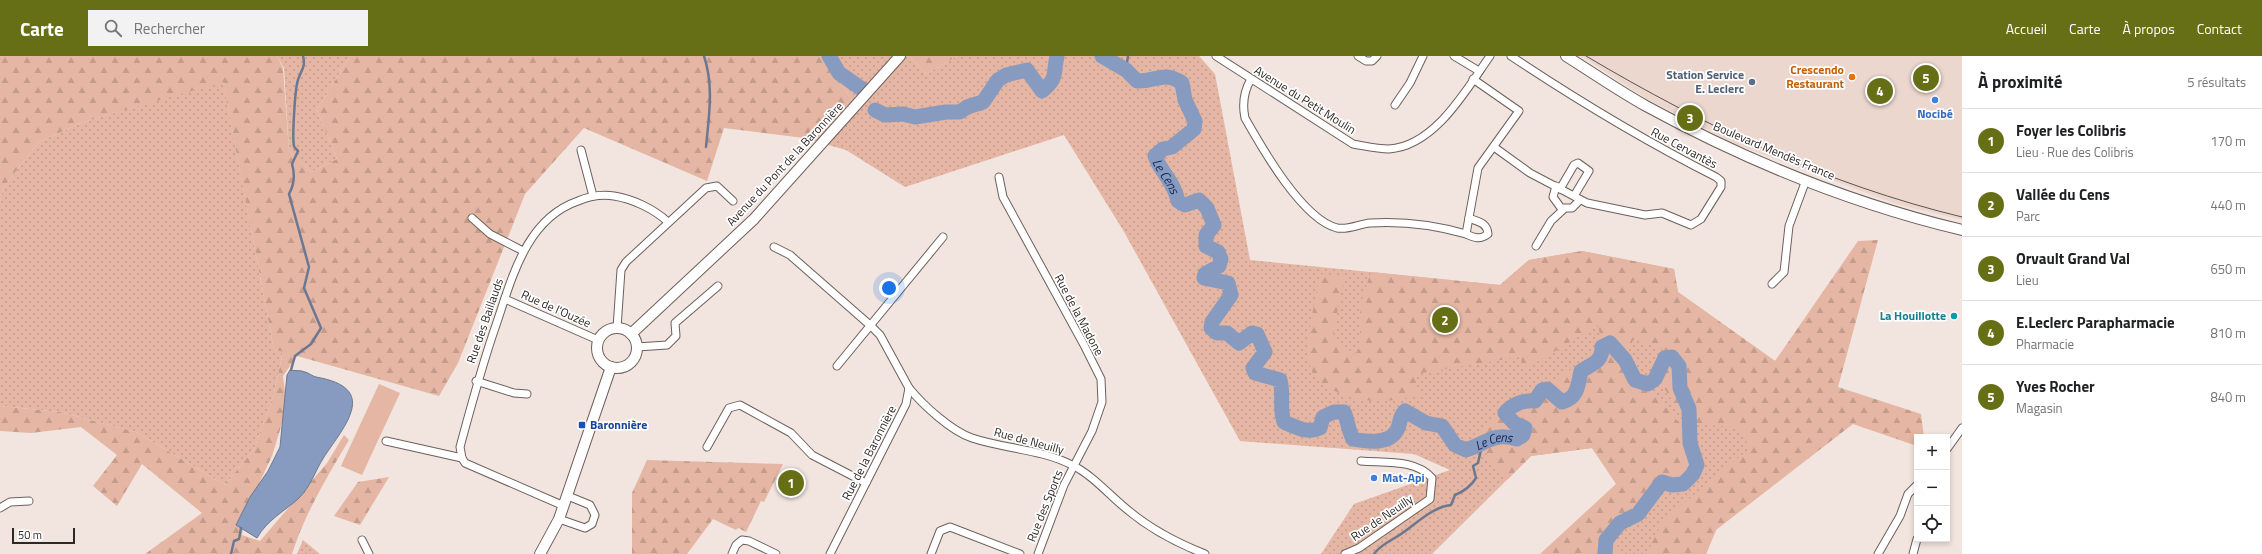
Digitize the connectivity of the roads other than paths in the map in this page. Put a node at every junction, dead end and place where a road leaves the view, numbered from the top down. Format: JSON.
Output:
{"nodes":[{"id":1,"x":900,"y":56,"type":"edge"},
{"id":2,"x":1216,"y":56,"type":"edge"},
{"id":3,"x":1358,"y":56,"type":"edge"},
{"id":4,"x":1377,"y":56,"type":"edge"},
{"id":5,"x":1423,"y":56,"type":"edge"},
{"id":6,"x":1454,"y":56,"type":"edge"},
{"id":7,"x":1490,"y":56,"type":"edge"},
{"id":8,"x":1511,"y":56,"type":"edge"},
{"id":9,"x":1566,"y":56,"type":"edge"},
{"id":10,"x":1479,"y":71,"type":"junction"},
{"id":11,"x":1251,"y":79,"type":"junction"},
{"id":12,"x":1473,"y":80,"type":"junction"},
{"id":13,"x":1395,"y":105,"type":"dead end"},
{"id":14,"x":1494,"y":147,"type":"junction"},
{"id":15,"x":581,"y":150,"type":"dead end"},
{"id":16,"x":999,"y":177,"type":"dead end"},
{"id":17,"x":1806,"y":180,"type":"junction"},
{"id":18,"x":1558,"y":187,"type":"junction"},
{"id":19,"x":593,"y":196,"type":"junction"},
{"id":20,"x":1577,"y":198,"type":"junction"},
{"id":21,"x":733,"y":201,"type":"dead end"},
{"id":22,"x":1564,"y":209,"type":"junction"},
{"id":23,"x":472,"y":218,"type":"dead end"},
{"id":24,"x":1469,"y":218,"type":"junction"},
{"id":25,"x":668,"y":222,"type":"junction"},
{"id":26,"x":1962,"y":230,"type":"edge"},
{"id":27,"x":1466,"y":234,"type":"junction"},
{"id":28,"x":943,"y":237,"type":"dead end"},
{"id":29,"x":1536,"y":246,"type":"dead end"},
{"id":30,"x":774,"y":247,"type":"dead end"},
{"id":31,"x":524,"y":252,"type":"junction"},
{"id":32,"x":1772,"y":284,"type":"dead end"},
{"id":33,"x":718,"y":286,"type":"dead end"},
{"id":34,"x":505,"y":299,"type":"junction"},
{"id":35,"x":871,"y":326,"type":"junction"},
{"id":36,"x":617,"y":328,"type":"junction"},
{"id":37,"x":631,"y":334,"type":"junction"},
{"id":38,"x":598,"y":340,"type":"junction"},
{"id":39,"x":637,"y":347,"type":"junction"},
{"id":40,"x":837,"y":366,"type":"dead end"},
{"id":41,"x":611,"y":367,"type":"junction"},
{"id":42,"x":476,"y":381,"type":"junction"},
{"id":43,"x":909,"y":388,"type":"junction"},
{"id":44,"x":526,"y":394,"type":"dead end"},
{"id":45,"x":1962,"y":428,"type":"edge"},
{"id":46,"x":386,"y":442,"type":"dead end"},
{"id":47,"x":1950,"y":445,"type":"edge"},
{"id":48,"x":707,"y":447,"type":"dead end"},
{"id":49,"x":462,"y":458,"type":"junction"},
{"id":50,"x":1361,"y":461,"type":"dead end"},
{"id":51,"x":1073,"y":466,"type":"junction"},
{"id":52,"x":866,"y":483,"type":"junction"},
{"id":53,"x":1914,"y":488,"type":"edge"},
{"id":54,"x":29,"y":500,"type":"dead end"},
{"id":55,"x":566,"y":501,"type":"junction"},
{"id":56,"x":0,"y":508,"type":"edge"},
{"id":57,"x":559,"y":519,"type":"junction"},
{"id":58,"x":362,"y":540,"type":"dead end"},
{"id":59,"x":1916,"y":542,"type":"edge"},
{"id":60,"x":1191,"y":551,"type":"edge"},
{"id":61,"x":369,"y":554,"type":"edge"},
{"id":62,"x":540,"y":554,"type":"edge"},
{"id":63,"x":732,"y":554,"type":"edge"},
{"id":64,"x":776,"y":554,"type":"edge"},
{"id":65,"x":830,"y":554,"type":"edge"},
{"id":66,"x":931,"y":554,"type":"edge"},
{"id":67,"x":1020,"y":554,"type":"edge"},
{"id":68,"x":1038,"y":554,"type":"edge"},
{"id":69,"x":1205,"y":554,"type":"edge"},
{"id":70,"x":1345,"y":554,"type":"edge"},
{"id":71,"x":1878,"y":554,"type":"edge"},
{"id":72,"x":1913,"y":554,"type":"edge"}],
"edges":[{"from":1,"to":37,"type":"street","name":"Avenue du Pont de la Baronnière"},
{"from":2,"to":11,"type":"street","name":"Avenue du Petit Moulin"},
{"from":3,"to":4,"type":"street"},
{"from":5,"to":13,"type":"street"},
{"from":6,"to":10,"type":"street"},
{"from":7,"to":10,"type":"street","name":"Avenue du Petit Moulin"},
{"from":8,"to":20,"type":"street","name":"Rue Cervantès"},
{"from":9,"to":17,"type":"street","name":"Boulevard Mendès France"},
{"from":10,"to":12,"type":"street","name":"Avenue du Petit Moulin"},
{"from":11,"to":12,"type":"street","name":"Avenue du Petit Moulin"},
{"from":11,"to":27,"type":"street"},
{"from":12,"to":14,"type":"street"},
{"from":14,"to":18,"type":"street","name":"Rue Cervantès"},
{"from":14,"to":24,"type":"street"},
{"from":15,"to":19,"type":"street"},
{"from":16,"to":51,"type":"street","name":"Rue de la Madone"},
{"from":17,"to":26,"type":"street","name":"Boulevard Mendès France"},
{"from":17,"to":32,"type":"street"},
{"from":18,"to":20,"type":"street","name":"Rue Cervantès"},
{"from":18,"to":20,"type":"street"},
{"from":18,"to":22,"type":"street"},
{"from":19,"to":25,"type":"street","name":"Rue des Baillauds"},
{"from":19,"to":31,"type":"street","name":"Rue des Baillauds"},
{"from":20,"to":22,"type":"street"},
{"from":21,"to":25,"type":"street"},
{"from":22,"to":29,"type":"street"},
{"from":23,"to":31,"type":"street"},
{"from":24,"to":27,"type":"street"},
{"from":24,"to":27,"type":"street"},
{"from":25,"to":36,"type":"street"},
{"from":28,"to":35,"type":"street"},
{"from":30,"to":35,"type":"street"},
{"from":31,"to":34,"type":"street","name":"Rue des Baillauds"},
{"from":33,"to":39,"type":"street"},
{"from":34,"to":38,"type":"street","name":"Rue de l'Ouzée"},
{"from":34,"to":42,"type":"street","name":"Rue des Baillauds"},
{"from":35,"to":40,"type":"street"},
{"from":35,"to":43,"type":"street"},
{"from":36,"to":37,"type":"street"},
{"from":36,"to":38,"type":"street"},
{"from":37,"to":39,"type":"street"},
{"from":38,"to":41,"type":"street"},
{"from":39,"to":41,"type":"street"},
{"from":41,"to":55,"type":"street"},
{"from":42,"to":44,"type":"street"},
{"from":42,"to":49,"type":"street","name":"Rue des Baillauds"},
{"from":43,"to":51,"type":"street","name":"Rue de Neuilly"},
{"from":43,"to":52,"type":"street","name":"Rue de la Baronnière"},
{"from":45,"to":47,"type":"street"},
{"from":46,"to":49,"type":"street"},
{"from":48,"to":52,"type":"street"},
{"from":49,"to":55,"type":"street"},
{"from":50,"to":70,"type":"street","name":"Rue de Neuilly"},
{"from":51,"to":60,"type":"street","name":"Rue de Neuilly"},
{"from":51,"to":68,"type":"street","name":"Rue des Sports"},
{"from":52,"to":65,"type":"street","name":"Rue de la Baronnière"},
{"from":53,"to":71,"type":"street"},
{"from":54,"to":56,"type":"street"},
{"from":55,"to":57,"type":"street"},
{"from":55,"to":57,"type":"street"},
{"from":57,"to":62,"type":"street"},
{"from":58,"to":61,"type":"street"},
{"from":59,"to":72,"type":"street"},
{"from":60,"to":69,"type":"street","name":"Rue de Neuilly"},
{"from":63,"to":64,"type":"street"},
{"from":66,"to":67,"type":"street"}]}
